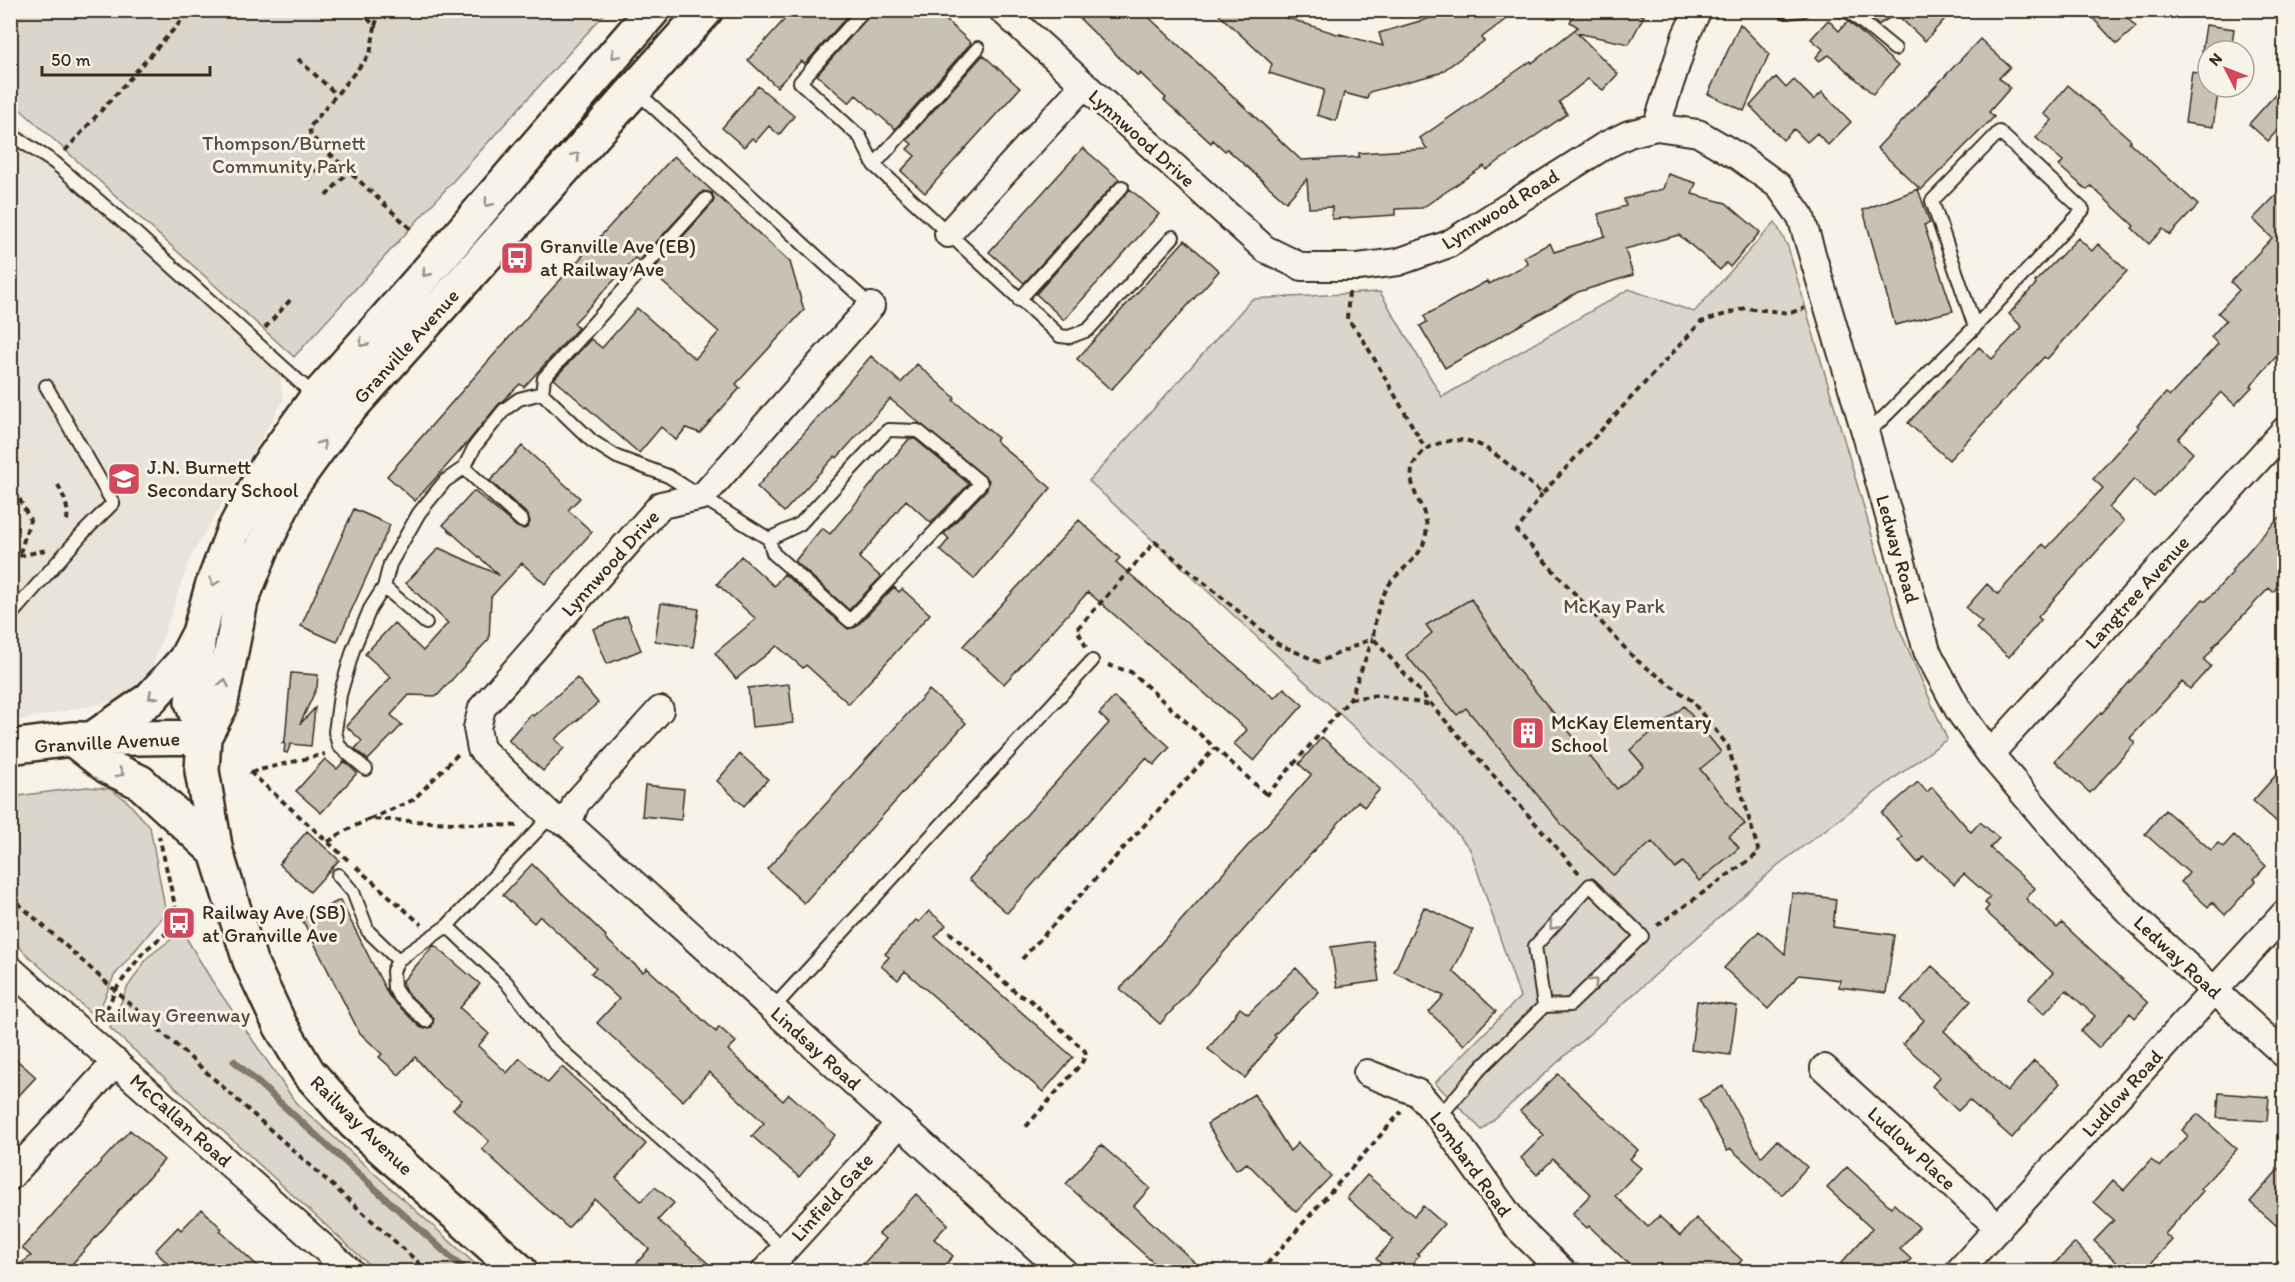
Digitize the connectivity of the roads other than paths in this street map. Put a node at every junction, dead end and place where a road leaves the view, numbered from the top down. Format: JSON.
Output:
{"nodes":[{"id":1,"x":653,"y":10,"type":"edge"},
{"id":2,"x":706,"y":10,"type":"edge"},
{"id":3,"x":864,"y":10,"type":"edge"},
{"id":4,"x":1002,"y":10,"type":"edge"},
{"id":5,"x":1698,"y":10,"type":"edge"},
{"id":6,"x":1783,"y":10,"type":"edge"},
{"id":7,"x":1803,"y":10,"type":"edge"},
{"id":8,"x":1840,"y":10,"type":"edge"},
{"id":9,"x":978,"y":48,"type":"dead end"},
{"id":10,"x":1895,"y":49,"type":"dead end"},
{"id":11,"x":1083,"y":86,"type":"junction"},
{"id":12,"x":634,"y":90,"type":"junction"},
{"id":13,"x":1656,"y":127,"type":"junction"},
{"id":14,"x":10,"y":134,"type":"edge"},
{"id":15,"x":874,"y":165,"type":"junction"},
{"id":16,"x":1122,"y":187,"type":"dead end"},
{"id":17,"x":706,"y":199,"type":"dead end"},
{"id":18,"x":948,"y":234,"type":"junction"},
{"id":19,"x":1173,"y":237,"type":"dead end"},
{"id":20,"x":1302,"y":267,"type":"joint"},
{"id":21,"x":1019,"y":300,"type":"junction"},
{"id":22,"x":871,"y":306,"type":"joint"},
{"id":23,"x":1975,"y":327,"type":"junction"},
{"id":24,"x":46,"y":386,"type":"dead end"},
{"id":25,"x":542,"y":393,"type":"junction"},
{"id":26,"x":329,"y":408,"type":"junction"},
{"id":27,"x":2284,"y":431,"type":"edge"},
{"id":28,"x":1866,"y":435,"type":"junction"},
{"id":29,"x":464,"y":468,"type":"junction"},
{"id":30,"x":703,"y":496,"type":"junction"},
{"id":31,"x":522,"y":521,"type":"dead end"},
{"id":32,"x":769,"y":539,"type":"junction"},
{"id":33,"x":384,"y":587,"type":"junction"},
{"id":34,"x":10,"y":616,"type":"edge"},
{"id":35,"x":426,"y":623,"type":"dead end"},
{"id":36,"x":199,"y":633,"type":"junction"},
{"id":37,"x":1092,"y":661,"type":"road end"},
{"id":38,"x":660,"y":710,"type":"dead end"},
{"id":39,"x":480,"y":718,"type":"joint"},
{"id":40,"x":204,"y":737,"type":"junction"},
{"id":41,"x":82,"y":739,"type":"junction"},
{"id":42,"x":10,"y":747,"type":"edge"},
{"id":43,"x":1990,"y":754,"type":"junction"},
{"id":44,"x":366,"y":769,"type":"dead end"},
{"id":45,"x":559,"y":820,"type":"junction"},
{"id":46,"x":216,"y":852,"type":"junction"},
{"id":47,"x":338,"y":875,"type":"dead end"},
{"id":48,"x":2284,"y":914,"type":"edge"},
{"id":49,"x":447,"y":926,"type":"junction"},
{"id":50,"x":398,"y":960,"type":"junction"},
{"id":51,"x":10,"y":969,"type":"edge"},
{"id":52,"x":2215,"y":991,"type":"junction"},
{"id":53,"x":1544,"y":1006,"type":"junction"},
{"id":54,"x":772,"y":1009,"type":"junction"},
{"id":55,"x":426,"y":1021,"type":"dead end"},
{"id":56,"x":2284,"y":1054,"type":"edge"},
{"id":57,"x":116,"y":1062,"type":"junction"},
{"id":58,"x":1824,"y":1068,"type":"dead end"},
{"id":59,"x":1367,"y":1073,"type":"dead end"},
{"id":60,"x":1439,"y":1117,"type":"junction"},
{"id":61,"x":900,"y":1123,"type":"junction"},
{"id":62,"x":10,"y":1177,"type":"edge"},
{"id":63,"x":1999,"y":1228,"type":"junction"},
{"id":64,"x":784,"y":1250,"type":"junction"},
{"id":65,"x":351,"y":1272,"type":"edge"},
{"id":66,"x":520,"y":1272,"type":"edge"},
{"id":67,"x":764,"y":1272,"type":"edge"},
{"id":68,"x":1065,"y":1272,"type":"edge"},
{"id":69,"x":1563,"y":1272,"type":"edge"},
{"id":70,"x":1958,"y":1272,"type":"edge"}],
"edges":[{"from":1,"to":26,"type":"main road","name":"Granville Avenue","one_way":true},
{"from":2,"to":12,"type":"main road","name":"Granville Avenue"},
{"from":3,"to":15,"type":"lane"},
{"from":4,"to":11,"type":"street"},
{"from":5,"to":13,"type":"street"},
{"from":6,"to":7,"type":"lane"},
{"from":8,"to":10,"type":"lane"},
{"from":9,"to":15,"type":"lane"},
{"from":11,"to":18,"type":"street","name":"Lynnwood Drive"},
{"from":11,"to":20,"type":"street","name":"Lynnwood Drive"},
{"from":12,"to":22,"type":"lane"},
{"from":26,"to":12,"type":"main road","name":"Granville Avenue","one_way":true},
{"from":13,"to":20,"type":"street","name":"Lynnwood Road"},
{"from":13,"to":28,"type":"street","name":"Ledway Road"},
{"from":14,"to":26,"type":"lane"},
{"from":15,"to":18,"type":"lane"},
{"from":16,"to":21,"type":"lane"},
{"from":17,"to":25,"type":"lane"},
{"from":18,"to":21,"type":"lane"},
{"from":19,"to":21,"type":"lane"},
{"from":22,"to":30,"type":"street"},
{"from":23,"to":23,"type":"lane"},
{"from":23,"to":28,"type":"lane"},
{"from":24,"to":34,"type":"lane"},
{"from":25,"to":29,"type":"lane"},
{"from":25,"to":30,"type":"lane"},
{"from":26,"to":36,"type":"main road","name":"Granville Avenue","one_way":true},
{"from":40,"to":26,"type":"main road","name":"Granville Avenue","one_way":true},
{"from":27,"to":43,"type":"street","name":"Langtree Avenue"},
{"from":28,"to":43,"type":"street","name":"Ledway Road"},
{"from":29,"to":31,"type":"lane"},
{"from":29,"to":33,"type":"lane"},
{"from":30,"to":32,"type":"lane"},
{"from":30,"to":39,"type":"street","name":"Lynnwood Drive"},
{"from":32,"to":32,"type":"lane"},
{"from":33,"to":35,"type":"lane"},
{"from":33,"to":44,"type":"lane"},
{"from":36,"to":40,"type":"main road","name":"Granville Avenue"},
{"from":36,"to":41,"type":"main road","one_way":true},
{"from":37,"to":54,"type":"lane"},
{"from":38,"to":45,"type":"street"},
{"from":39,"to":45,"type":"street","name":"Lindsay Road"},
{"from":40,"to":41,"type":"main road","name":"Granville Avenue"},
{"from":40,"to":46,"type":"main road","name":"Railway Avenue"},
{"from":41,"to":42,"type":"main road","name":"Granville Avenue"},
{"from":41,"to":46,"type":"main road","one_way":true},
{"from":43,"to":52,"type":"street","name":"Ledway Road"},
{"from":45,"to":49,"type":"lane"},
{"from":45,"to":54,"type":"street","name":"Lindsay Road"},
{"from":46,"to":66,"type":"main road","name":"Railway Avenue"},
{"from":47,"to":50,"type":"lane"},
{"from":48,"to":52,"type":"street","name":"Ludlow Road"},
{"from":49,"to":50,"type":"lane"},
{"from":49,"to":64,"type":"lane"},
{"from":50,"to":55,"type":"lane"},
{"from":51,"to":57,"type":"street","name":"McCallan Road"},
{"from":52,"to":56,"type":"street","name":"Ledway Road"},
{"from":52,"to":63,"type":"street","name":"Ludlow Road"},
{"from":53,"to":53,"type":"lane","one_way":true},
{"from":53,"to":60,"type":"lane"},
{"from":54,"to":61,"type":"street","name":"Lindsay Road"},
{"from":57,"to":62,"type":"street"},
{"from":57,"to":65,"type":"street","name":"McCallan Road"},
{"from":58,"to":63,"type":"street","name":"Ludlow Place"},
{"from":59,"to":60,"type":"street","name":"Lombard Road"},
{"from":60,"to":69,"type":"street","name":"Lombard Road"},
{"from":61,"to":64,"type":"street","name":"Linfield Gate"},
{"from":61,"to":68,"type":"street","name":"Lindsay Road"},
{"from":63,"to":70,"type":"street","name":"Ludlow Road"},
{"from":64,"to":67,"type":"street","name":"Linfield Gate"}]}
